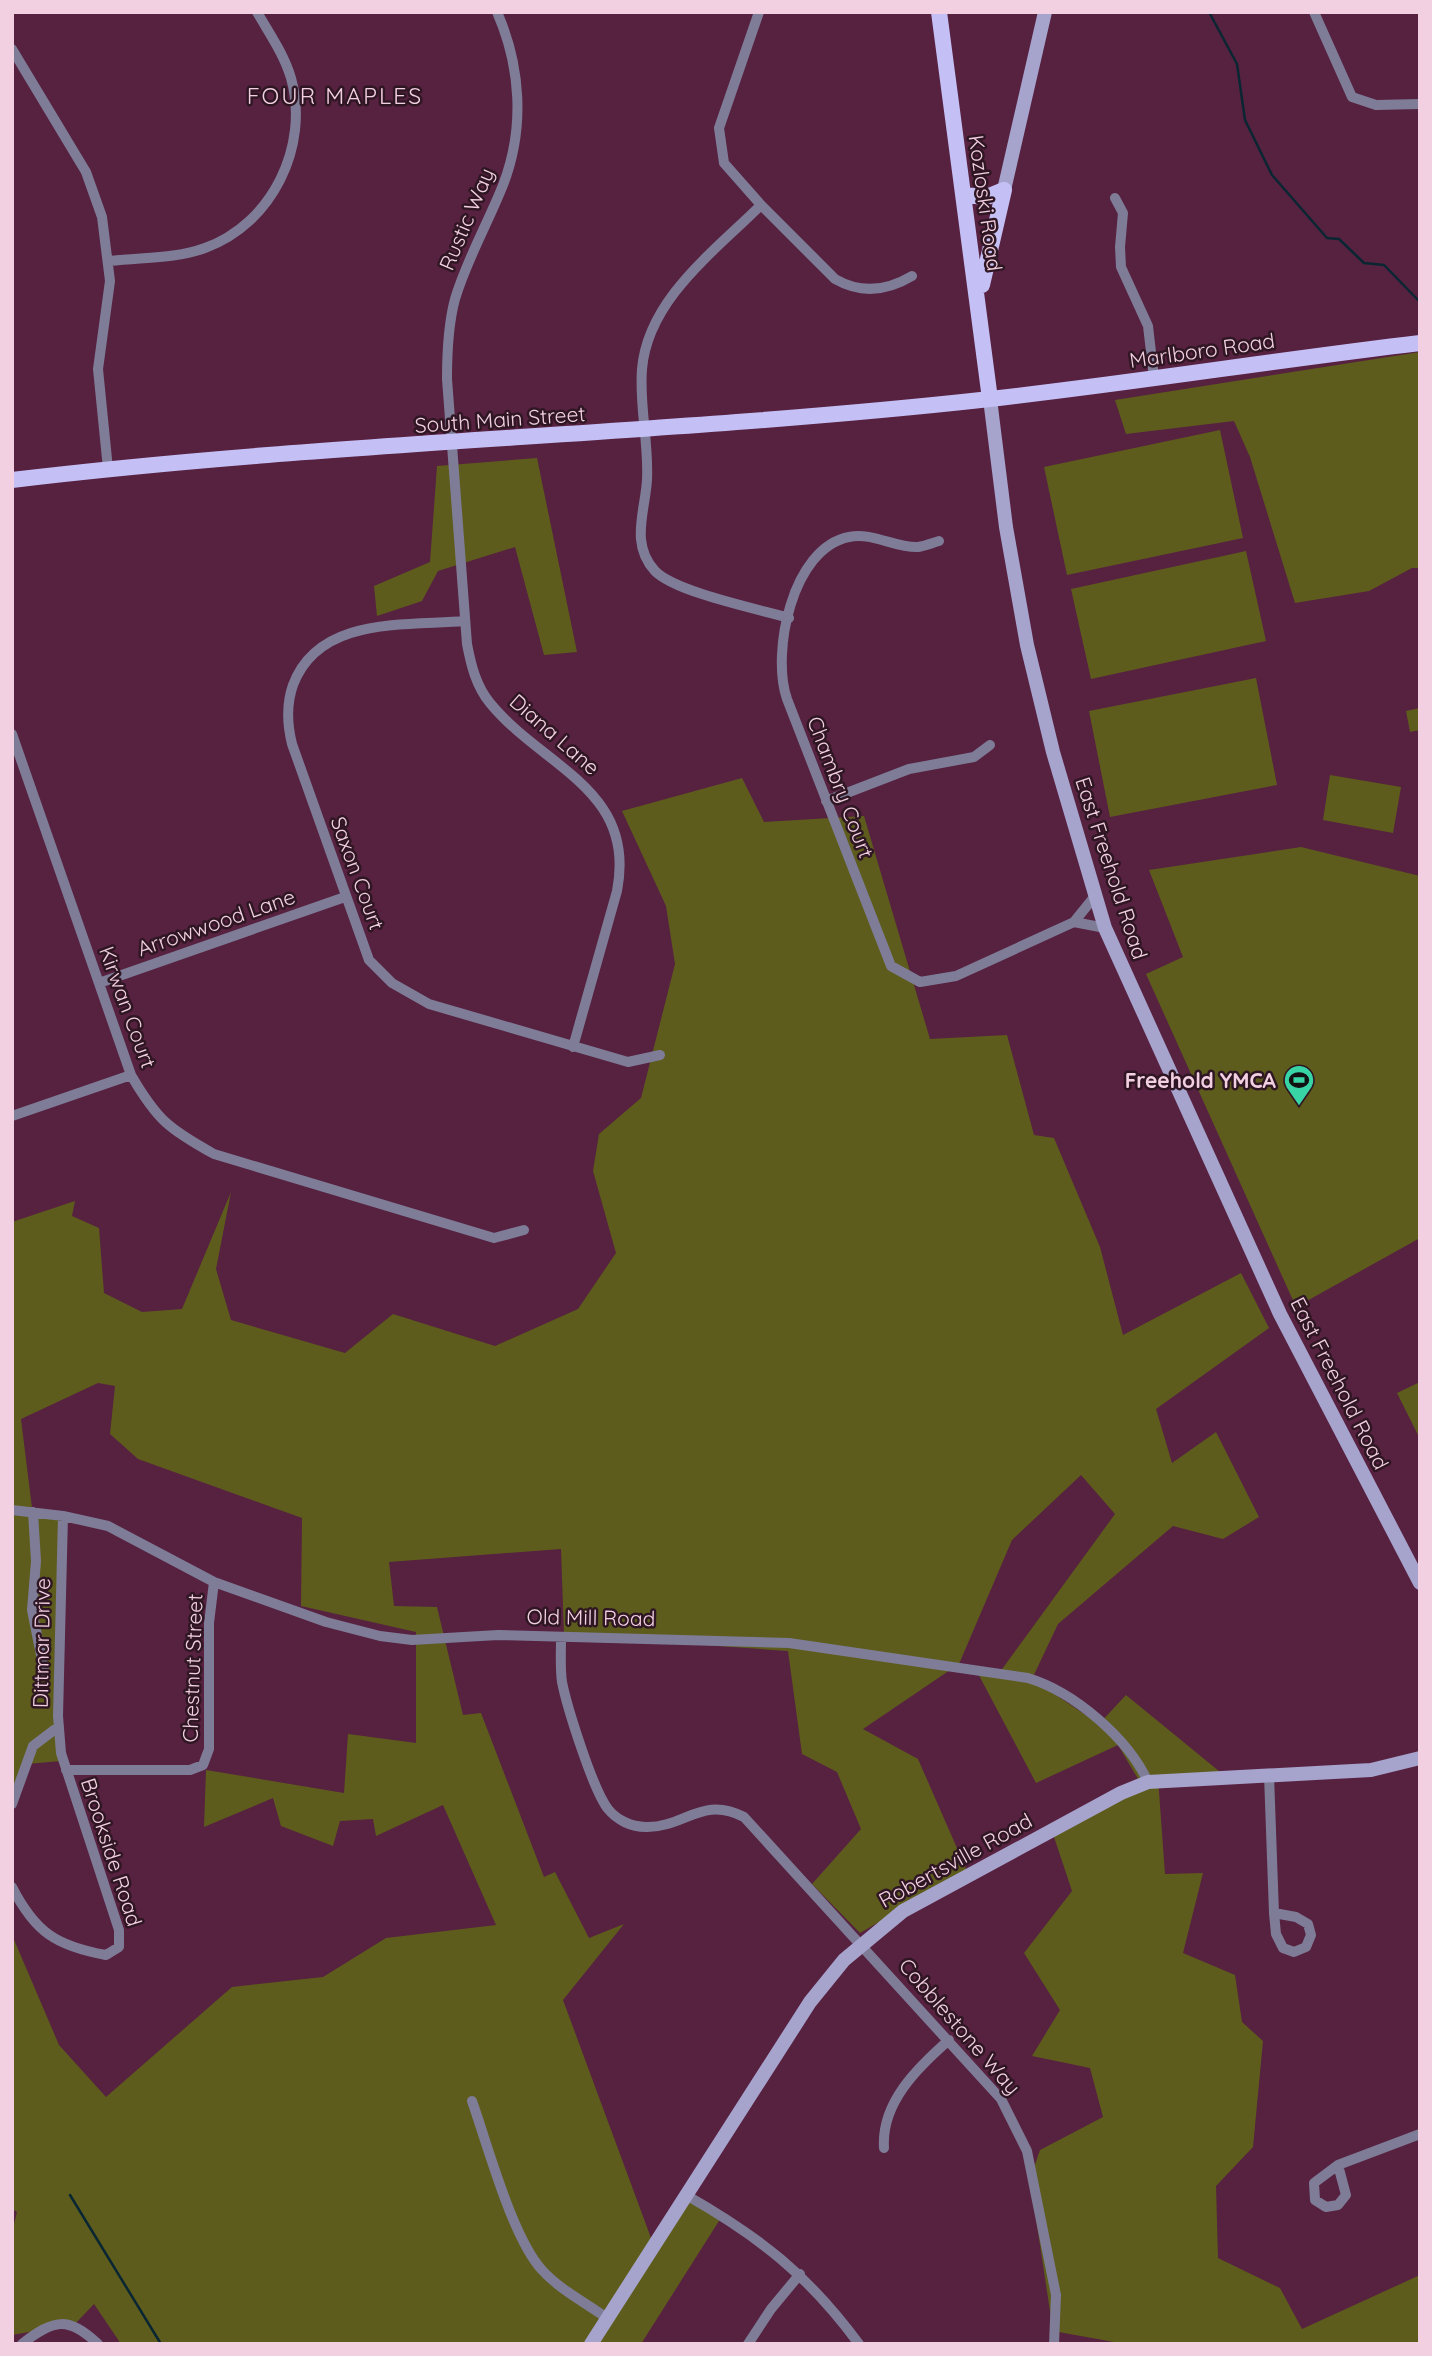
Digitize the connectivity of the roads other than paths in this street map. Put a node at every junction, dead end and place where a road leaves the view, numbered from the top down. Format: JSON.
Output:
{"nodes":[{"id":1,"x":257,"y":12,"type":"edge"},
{"id":2,"x":498,"y":12,"type":"edge"},
{"id":3,"x":759,"y":12,"type":"edge"},
{"id":4,"x":939,"y":12,"type":"edge"},
{"id":5,"x":1045,"y":12,"type":"edge"},
{"id":6,"x":1314,"y":12,"type":"edge"},
{"id":7,"x":12,"y":49,"type":"edge"},
{"id":8,"x":1420,"y":104,"type":"edge"},
{"id":9,"x":1003,"y":190,"type":"junction"},
{"id":10,"x":963,"y":195,"type":"junction"},
{"id":11,"x":1115,"y":198,"type":"dead end"},
{"id":12,"x":761,"y":205,"type":"junction"},
{"id":13,"x":110,"y":261,"type":"junction"},
{"id":14,"x":912,"y":276,"type":"dead end"},
{"id":15,"x":980,"y":315,"type":"junction"},
{"id":16,"x":1420,"y":343,"type":"edge"},
{"id":17,"x":1154,"y":378,"type":"junction"},
{"id":18,"x":990,"y":399,"type":"junction"},
{"id":19,"x":645,"y":429,"type":"junction"},
{"id":20,"x":452,"y":443,"type":"junction"},
{"id":21,"x":108,"y":469,"type":"junction"},
{"id":22,"x":12,"y":480,"type":"edge"},
{"id":23,"x":939,"y":541,"type":"dead end"},
{"id":24,"x":789,"y":618,"type":"junction"},
{"id":25,"x":465,"y":621,"type":"junction"},
{"id":26,"x":12,"y":734,"type":"edge"},
{"id":27,"x":990,"y":745,"type":"dead end"},
{"id":28,"x":826,"y":801,"type":"junction"},
{"id":29,"x":345,"y":897,"type":"junction"},
{"id":30,"x":1095,"y":897,"type":"junction"},
{"id":31,"x":1074,"y":922,"type":"junction"},
{"id":32,"x":1105,"y":928,"type":"junction"},
{"id":33,"x":99,"y":983,"type":"junction"},
{"id":34,"x":573,"y":1047,"type":"junction"},
{"id":35,"x":660,"y":1055,"type":"dead end"},
{"id":36,"x":131,"y":1075,"type":"junction"},
{"id":37,"x":12,"y":1116,"type":"edge"},
{"id":38,"x":524,"y":1230,"type":"dead end"},
{"id":39,"x":12,"y":1510,"type":"edge"},
{"id":40,"x":33,"y":1513,"type":"junction"},
{"id":41,"x":63,"y":1516,"type":"junction"},
{"id":42,"x":214,"y":1582,"type":"junction"},
{"id":43,"x":1420,"y":1583,"type":"edge"},
{"id":44,"x":561,"y":1639,"type":"junction"},
{"id":45,"x":45,"y":1675,"type":"dead end"},
{"id":46,"x":58,"y":1727,"type":"junction"},
{"id":47,"x":1420,"y":1758,"type":"edge"},
{"id":48,"x":66,"y":1770,"type":"junction"},
{"id":49,"x":1269,"y":1775,"type":"junction"},
{"id":50,"x":1148,"y":1782,"type":"junction"},
{"id":51,"x":12,"y":1804,"type":"edge"},
{"id":52,"x":12,"y":1887,"type":"edge"},
{"id":53,"x":1274,"y":1913,"type":"dead end"},
{"id":54,"x":862,"y":1943,"type":"junction"},
{"id":55,"x":949,"y":2040,"type":"junction"},
{"id":56,"x":472,"y":2101,"type":"dead end"},
{"id":57,"x":1420,"y":2134,"type":"edge"},
{"id":58,"x":884,"y":2148,"type":"dead end"},
{"id":59,"x":1338,"y":2165,"type":"dead end"},
{"id":60,"x":686,"y":2195,"type":"junction"},
{"id":61,"x":800,"y":2274,"type":"junction"},
{"id":62,"x":607,"y":2318,"type":"junction"},
{"id":63,"x":23,"y":2344,"type":"edge"},
{"id":64,"x":99,"y":2344,"type":"edge"},
{"id":65,"x":591,"y":2344,"type":"edge"},
{"id":66,"x":748,"y":2344,"type":"edge"},
{"id":67,"x":859,"y":2344,"type":"edge"},
{"id":68,"x":1054,"y":2344,"type":"edge"}],
"edges":[{"from":1,"to":13,"type":"street"},
{"from":2,"to":20,"type":"street","name":"Rustic Way"},
{"from":3,"to":12,"type":"street"},
{"from":4,"to":10,"type":"main road","name":"Kozloski Road"},
{"from":5,"to":9,"type":"street"},
{"from":6,"to":8,"type":"street"},
{"from":7,"to":13,"type":"street"},
{"from":9,"to":10,"type":"main road"},
{"from":9,"to":15,"type":"main road"},
{"from":10,"to":15,"type":"main road","name":"Kozloski Road"},
{"from":11,"to":17,"type":"street"},
{"from":12,"to":14,"type":"street"},
{"from":12,"to":19,"type":"street"},
{"from":13,"to":21,"type":"street"},
{"from":15,"to":18,"type":"main road","name":"Kozloski Road"},
{"from":16,"to":17,"type":"main road","name":"Marlboro Road"},
{"from":17,"to":18,"type":"main road","name":"Marlboro Road"},
{"from":18,"to":19,"type":"main road","name":"South Main Street"},
{"from":18,"to":30,"type":"street","name":"East Freehold Road"},
{"from":19,"to":20,"type":"main road","name":"South Main Street"},
{"from":19,"to":24,"type":"street"},
{"from":20,"to":21,"type":"main road","name":"South Main Street"},
{"from":20,"to":25,"type":"street","name":"Diana Lane"},
{"from":21,"to":22,"type":"main road","name":"South Main Street"},
{"from":23,"to":24,"type":"street","name":"Chambry Court"},
{"from":24,"to":28,"type":"street","name":"Chambry Court"},
{"from":25,"to":29,"type":"street","name":"Saxon Court"},
{"from":25,"to":34,"type":"street","name":"Diana Lane"},
{"from":26,"to":33,"type":"street","name":"Kirwan Court"},
{"from":27,"to":28,"type":"street"},
{"from":28,"to":31,"type":"street","name":"Chambry Court"},
{"from":29,"to":33,"type":"street","name":"Arrowwood Lane"},
{"from":29,"to":34,"type":"street","name":"Saxon Court"},
{"from":30,"to":31,"type":"street","name":"Chambry Court"},
{"from":30,"to":32,"type":"street","name":"East Freehold Road"},
{"from":31,"to":32,"type":"street"},
{"from":32,"to":43,"type":"street","name":"East Freehold Road"},
{"from":33,"to":36,"type":"street","name":"Kirwan Court"},
{"from":34,"to":35,"type":"street","name":"Saxon Court"},
{"from":36,"to":37,"type":"street"},
{"from":36,"to":38,"type":"street","name":"Kirwan Court"},
{"from":39,"to":40,"type":"street","name":"Old Mill Road"},
{"from":40,"to":41,"type":"street","name":"Old Mill Road"},
{"from":40,"to":45,"type":"street"},
{"from":41,"to":42,"type":"street","name":"Old Mill Road"},
{"from":41,"to":46,"type":"street","name":"Dittmar Drive"},
{"from":42,"to":44,"type":"street","name":"Old Mill Road"},
{"from":42,"to":48,"type":"street","name":"Chestnut Street"},
{"from":44,"to":50,"type":"street","name":"Old Mill Road"},
{"from":44,"to":54,"type":"street","name":"Cobblestone Way"},
{"from":46,"to":48,"type":"street","name":"Dittmar Drive"},
{"from":46,"to":51,"type":"street"},
{"from":47,"to":49,"type":"street","name":"Robertsville Road"},
{"from":48,"to":52,"type":"street","name":"Brookside Road"},
{"from":49,"to":50,"type":"street","name":"Robertsville Road"},
{"from":49,"to":53,"type":"street"},
{"from":50,"to":54,"type":"street","name":"Robertsville Road"},
{"from":54,"to":55,"type":"street","name":"Cobblestone Way"},
{"from":54,"to":60,"type":"street","name":"Robertsville Road"},
{"from":55,"to":58,"type":"street"},
{"from":55,"to":68,"type":"street","name":"Cobblestone Way"},
{"from":56,"to":62,"type":"street"},
{"from":57,"to":59,"type":"street"},
{"from":60,"to":61,"type":"street"},
{"from":60,"to":62,"type":"street","name":"Robertsville Road"},
{"from":61,"to":66,"type":"street"},
{"from":61,"to":67,"type":"street"},
{"from":62,"to":65,"type":"street","name":"Robertsville Road"},
{"from":63,"to":64,"type":"street"}]}
